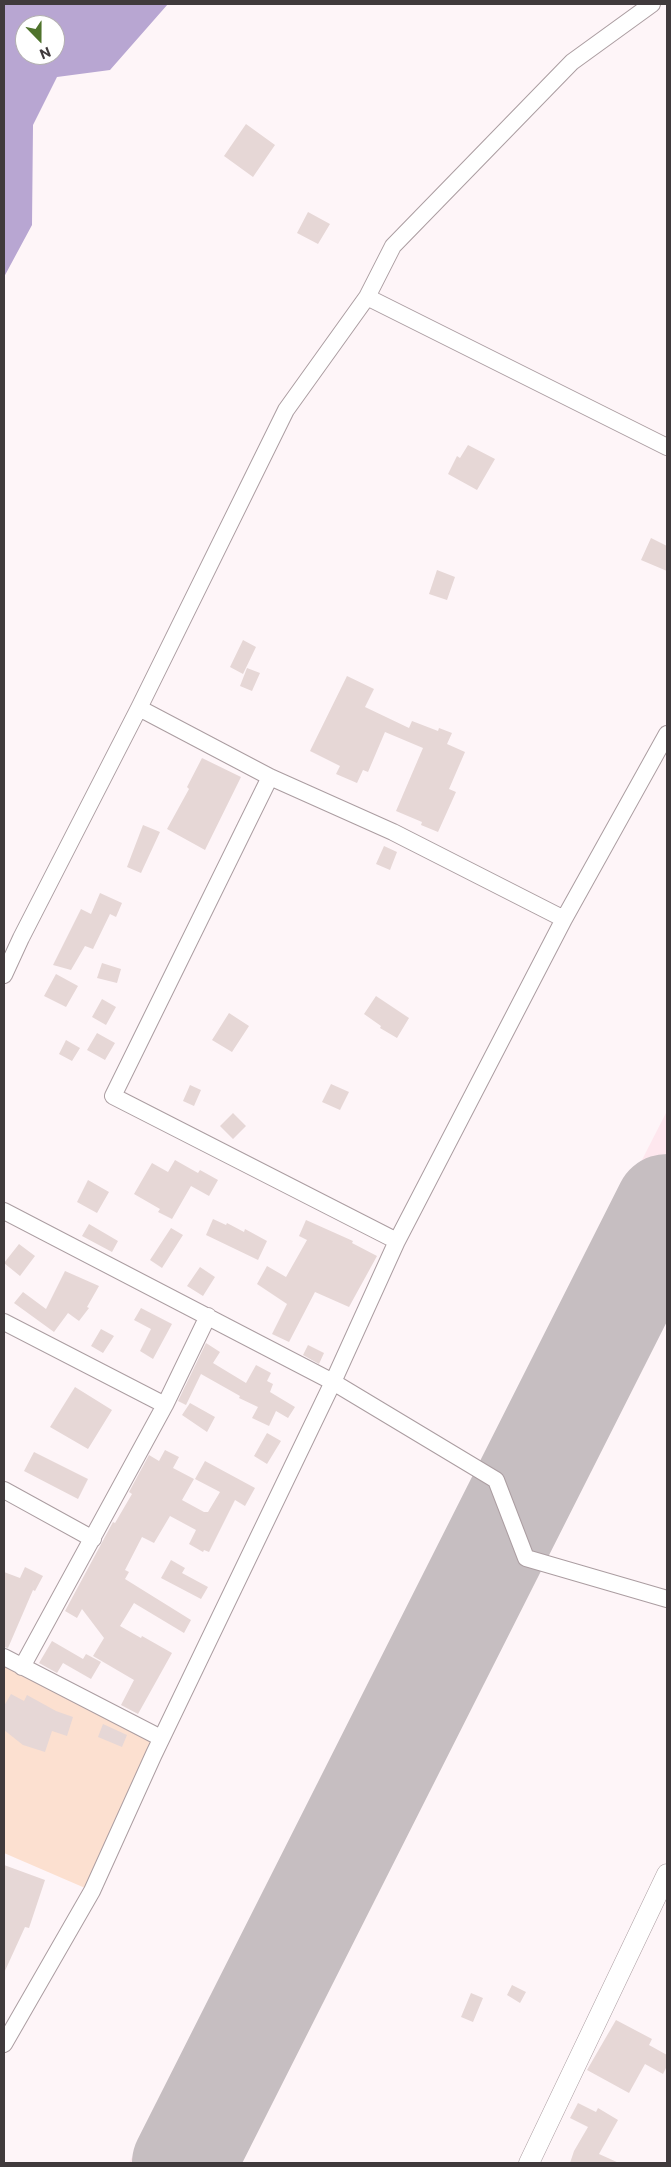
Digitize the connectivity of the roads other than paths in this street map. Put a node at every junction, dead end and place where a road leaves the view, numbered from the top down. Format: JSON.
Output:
{"nodes":[{"id":1,"x":652,"y":4,"type":"edge"},
{"id":2,"x":367,"y":297,"type":"junction"},
{"id":3,"x":667,"y":447,"type":"edge"},
{"id":4,"x":139,"y":708,"type":"junction"},
{"id":5,"x":667,"y":734,"type":"edge"},
{"id":6,"x":270,"y":777,"type":"junction"},
{"id":7,"x":564,"y":919,"type":"junction"},
{"id":8,"x":4,"y":975,"type":"edge"},
{"id":9,"x":4,"y":1211,"type":"edge"},
{"id":10,"x":397,"y":1241,"type":"junction"},
{"id":11,"x":208,"y":1316,"type":"junction"},
{"id":12,"x":4,"y":1322,"type":"edge"},
{"id":13,"x":333,"y":1382,"type":"junction"},
{"id":14,"x":165,"y":1406,"type":"junction"},
{"id":15,"x":4,"y":1490,"type":"edge"},
{"id":16,"x":93,"y":1539,"type":"junction"},
{"id":17,"x":667,"y":1599,"type":"edge"},
{"id":18,"x":4,"y":1658,"type":"edge"},
{"id":19,"x":22,"y":1667,"type":"junction"},
{"id":20,"x":162,"y":1738,"type":"junction"},
{"id":21,"x":667,"y":1874,"type":"edge"},
{"id":22,"x":4,"y":2044,"type":"edge"},
{"id":23,"x":529,"y":2163,"type":"edge"}],
"edges":[{"from":1,"to":2,"type":"street"},
{"from":2,"to":3,"type":"street"},
{"from":2,"to":4,"type":"street"},
{"from":4,"to":6,"type":"street"},
{"from":4,"to":8,"type":"street"},
{"from":5,"to":7,"type":"street"},
{"from":6,"to":7,"type":"street"},
{"from":6,"to":10,"type":"street"},
{"from":7,"to":10,"type":"street"},
{"from":9,"to":11,"type":"street"},
{"from":10,"to":13,"type":"street"},
{"from":11,"to":13,"type":"street"},
{"from":11,"to":14,"type":"street"},
{"from":12,"to":14,"type":"street"},
{"from":13,"to":17,"type":"street"},
{"from":13,"to":20,"type":"street"},
{"from":14,"to":16,"type":"street"},
{"from":15,"to":16,"type":"street"},
{"from":16,"to":19,"type":"street"},
{"from":18,"to":19,"type":"street"},
{"from":19,"to":20,"type":"street"},
{"from":20,"to":22,"type":"street"},
{"from":21,"to":23,"type":"street"}]}
